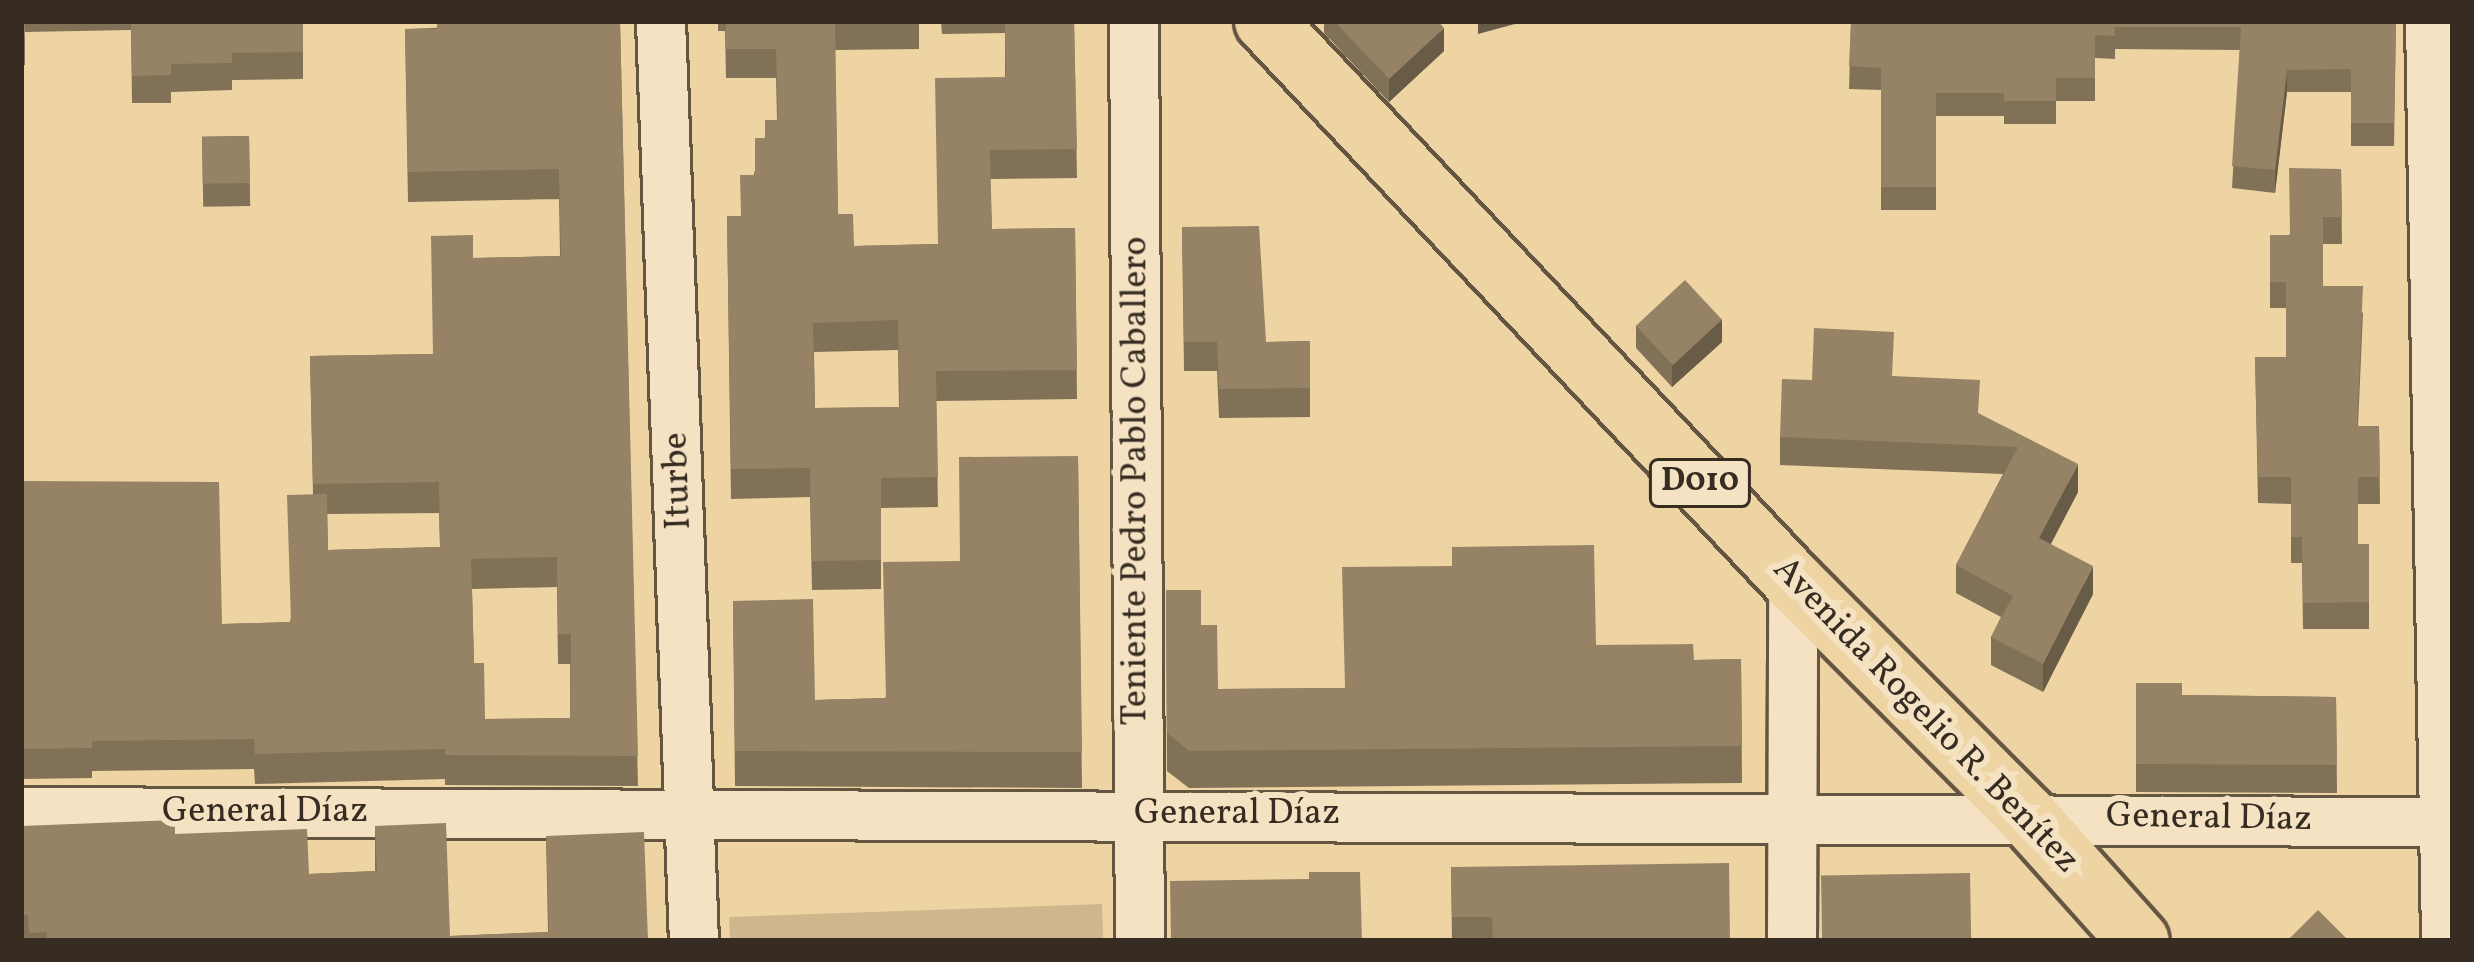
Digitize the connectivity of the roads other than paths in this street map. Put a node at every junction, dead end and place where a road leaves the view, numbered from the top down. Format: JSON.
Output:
{"nodes":[{"id":1,"x":661,"y":21,"type":"edge"},
{"id":2,"x":1134,"y":21,"type":"edge"},
{"id":3,"x":1264,"y":21,"type":"edge"},
{"id":4,"x":2429,"y":21,"type":"edge"},
{"id":5,"x":1793,"y":581,"type":"junction"},
{"id":6,"x":21,"y":812,"type":"edge"},
{"id":7,"x":692,"y":815,"type":"junction"},
{"id":8,"x":1140,"y":815,"type":"junction"},
{"id":9,"x":1792,"y":816,"type":"junction"},
{"id":10,"x":2028,"y":817,"type":"junction"},
{"id":11,"x":2448,"y":822,"type":"edge"},
{"id":12,"x":694,"y":941,"type":"edge"},
{"id":13,"x":1140,"y":941,"type":"edge"},
{"id":14,"x":1792,"y":941,"type":"edge"},
{"id":15,"x":2139,"y":941,"type":"edge"},
{"id":16,"x":2446,"y":941,"type":"edge"}],
"edges":[{"from":1,"to":7,"type":"street","name":"Iturbe"},
{"from":2,"to":8,"type":"street","name":"Teniente Pedro Pablo Caballero"},
{"from":3,"to":5,"type":"main road","name":"Avenida Rogelio R. Benítez","number":"D010"},
{"from":4,"to":11,"type":"street"},
{"from":5,"to":9,"type":"street"},
{"from":5,"to":10,"type":"main road","name":"Avenida Rogelio R. Benítez","number":"D010"},
{"from":6,"to":7,"type":"street","name":"General Díaz"},
{"from":7,"to":8,"type":"street","name":"General Díaz"},
{"from":7,"to":12,"type":"street","name":"Iturbe"},
{"from":8,"to":9,"type":"street","name":"General Díaz"},
{"from":8,"to":13,"type":"street","name":"Teniente Pedro Pablo Caballero"},
{"from":9,"to":10,"type":"street","name":"General Díaz"},
{"from":9,"to":14,"type":"street"},
{"from":10,"to":11,"type":"street","name":"General Díaz"},
{"from":10,"to":15,"type":"main road","name":"Avenida Rogelio R. Benítez","number":"D010"},
{"from":11,"to":16,"type":"street"}]}
